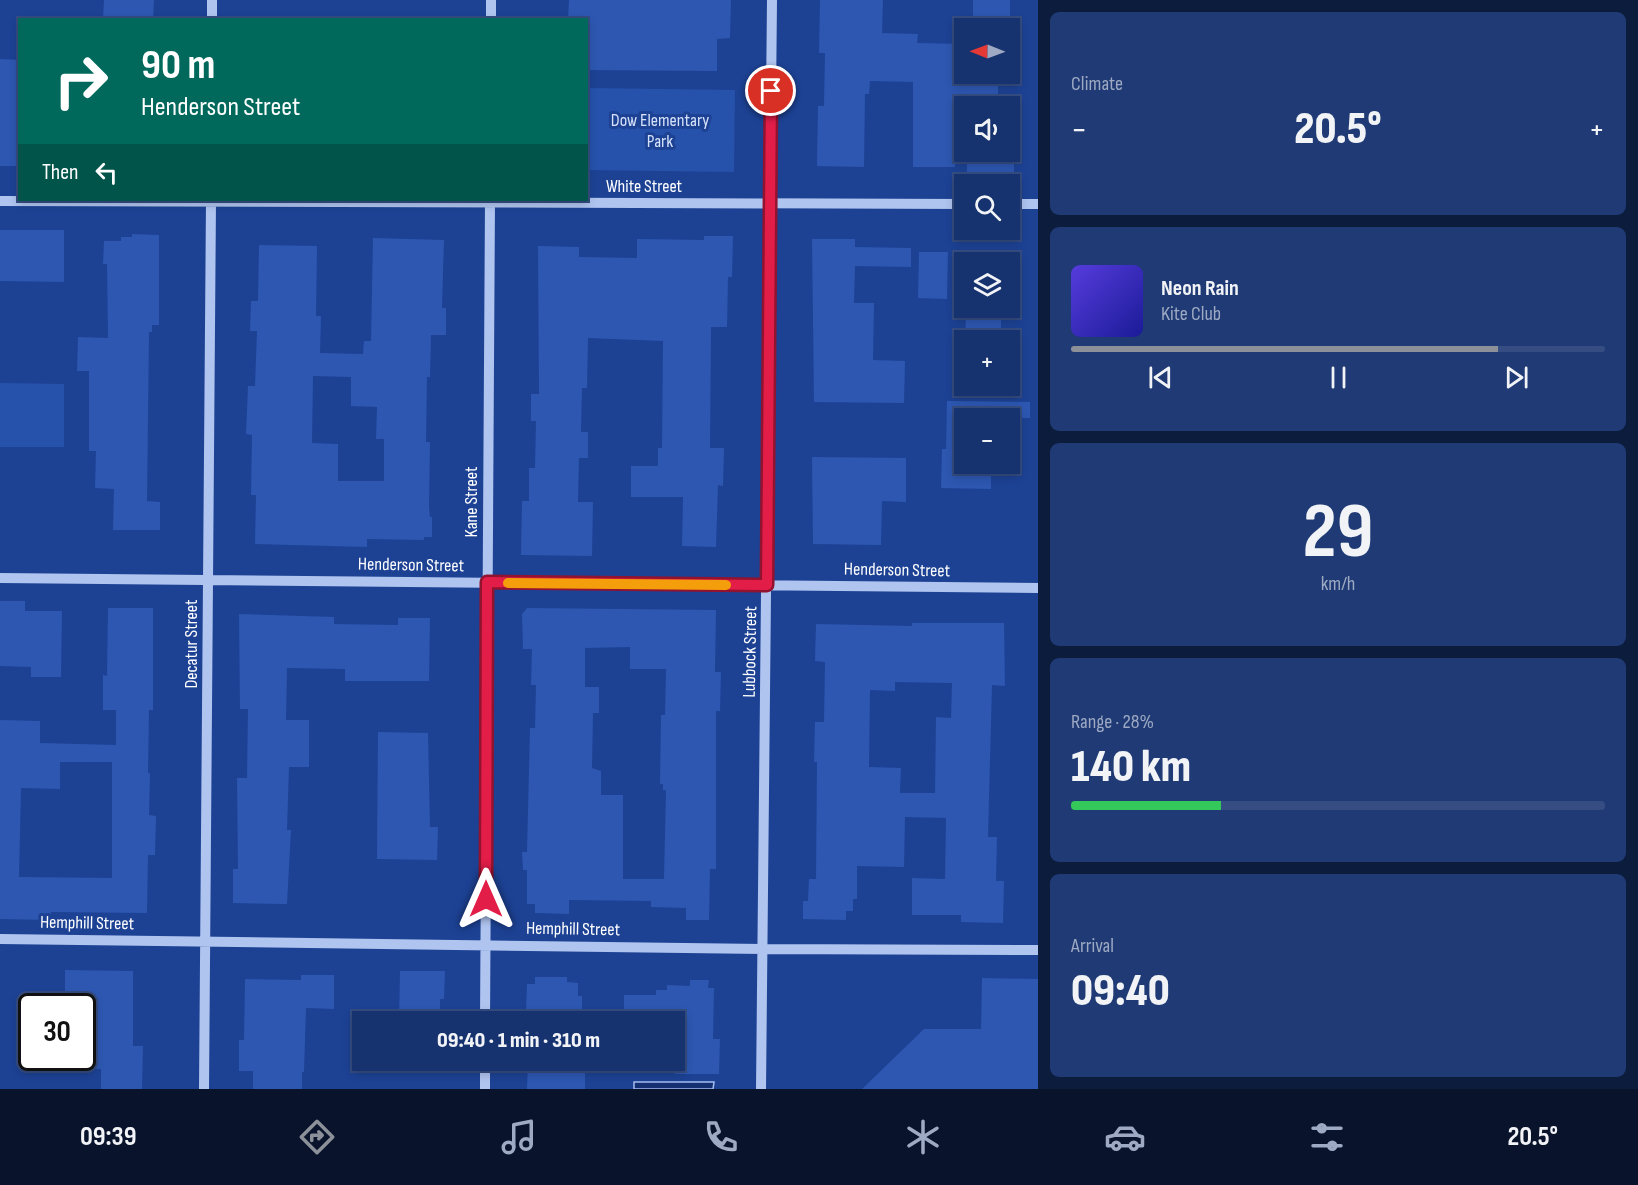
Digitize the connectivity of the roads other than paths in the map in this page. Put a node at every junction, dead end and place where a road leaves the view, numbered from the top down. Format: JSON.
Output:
{"nodes":[{"id":1,"x":212,"y":0,"type":"edge"},
{"id":2,"x":491,"y":0,"type":"edge"},
{"id":3,"x":772,"y":0,"type":"edge"},
{"id":4,"x":212,"y":18,"type":"edge"},
{"id":5,"x":491,"y":18,"type":"edge"},
{"id":6,"x":0,"y":201,"type":"edge"},
{"id":7,"x":18,"y":201,"type":"edge"},
{"id":8,"x":211,"y":201,"type":"edge"},
{"id":9,"x":490,"y":201,"type":"edge"},
{"id":10,"x":770,"y":203,"type":"junction"},
{"id":11,"x":954,"y":204,"type":"edge"},
{"id":12,"x":1020,"y":204,"type":"edge"},
{"id":13,"x":1038,"y":204,"type":"edge"},
{"id":14,"x":0,"y":578,"type":"edge"},
{"id":15,"x":208,"y":580,"type":"junction"},
{"id":16,"x":487,"y":582,"type":"junction"},
{"id":17,"x":767,"y":585,"type":"junction"},
{"id":18,"x":1038,"y":588,"type":"edge"},
{"id":19,"x":0,"y":939,"type":"edge"},
{"id":20,"x":205,"y":941,"type":"junction"},
{"id":21,"x":486,"y":944,"type":"junction"},
{"id":22,"x":763,"y":949,"type":"junction"},
{"id":23,"x":1038,"y":950,"type":"edge"},
{"id":24,"x":485,"y":1011,"type":"edge"},
{"id":25,"x":485,"y":1071,"type":"edge"},
{"id":26,"x":204,"y":1089,"type":"edge"},
{"id":27,"x":485,"y":1089,"type":"edge"},
{"id":28,"x":761,"y":1089,"type":"edge"}],
"edges":[{"from":1,"to":4,"type":"street"},
{"from":2,"to":5,"type":"street"},
{"from":3,"to":10,"type":"street","name":"Lubbock Street"},
{"from":6,"to":7,"type":"street","name":"White Street"},
{"from":8,"to":15,"type":"street","name":"Decatur Street"},
{"from":9,"to":10,"type":"street","name":"White Street"},
{"from":9,"to":16,"type":"street","name":"Kane Street"},
{"from":10,"to":11,"type":"street","name":"White Street"},
{"from":10,"to":17,"type":"street","name":"Lubbock Street"},
{"from":12,"to":13,"type":"street"},
{"from":14,"to":15,"type":"street","name":"Henderson Street"},
{"from":15,"to":16,"type":"street","name":"Henderson Street"},
{"from":15,"to":20,"type":"street","name":"Decatur Street"},
{"from":16,"to":17,"type":"street","name":"Henderson Street"},
{"from":16,"to":21,"type":"street","name":"Kane Street"},
{"from":17,"to":18,"type":"street","name":"Henderson Street"},
{"from":17,"to":22,"type":"street","name":"Lubbock Street"},
{"from":19,"to":20,"type":"street","name":"Hemphill Street"},
{"from":20,"to":21,"type":"street","name":"Hemphill Street"},
{"from":20,"to":26,"type":"street","name":"Decatur Street"},
{"from":21,"to":22,"type":"street","name":"Hemphill Street"},
{"from":21,"to":24,"type":"street","name":"Kane Street"},
{"from":22,"to":23,"type":"street","name":"Hemphill Street"},
{"from":22,"to":28,"type":"street","name":"Lubbock Street"},
{"from":25,"to":27,"type":"street"}]}
